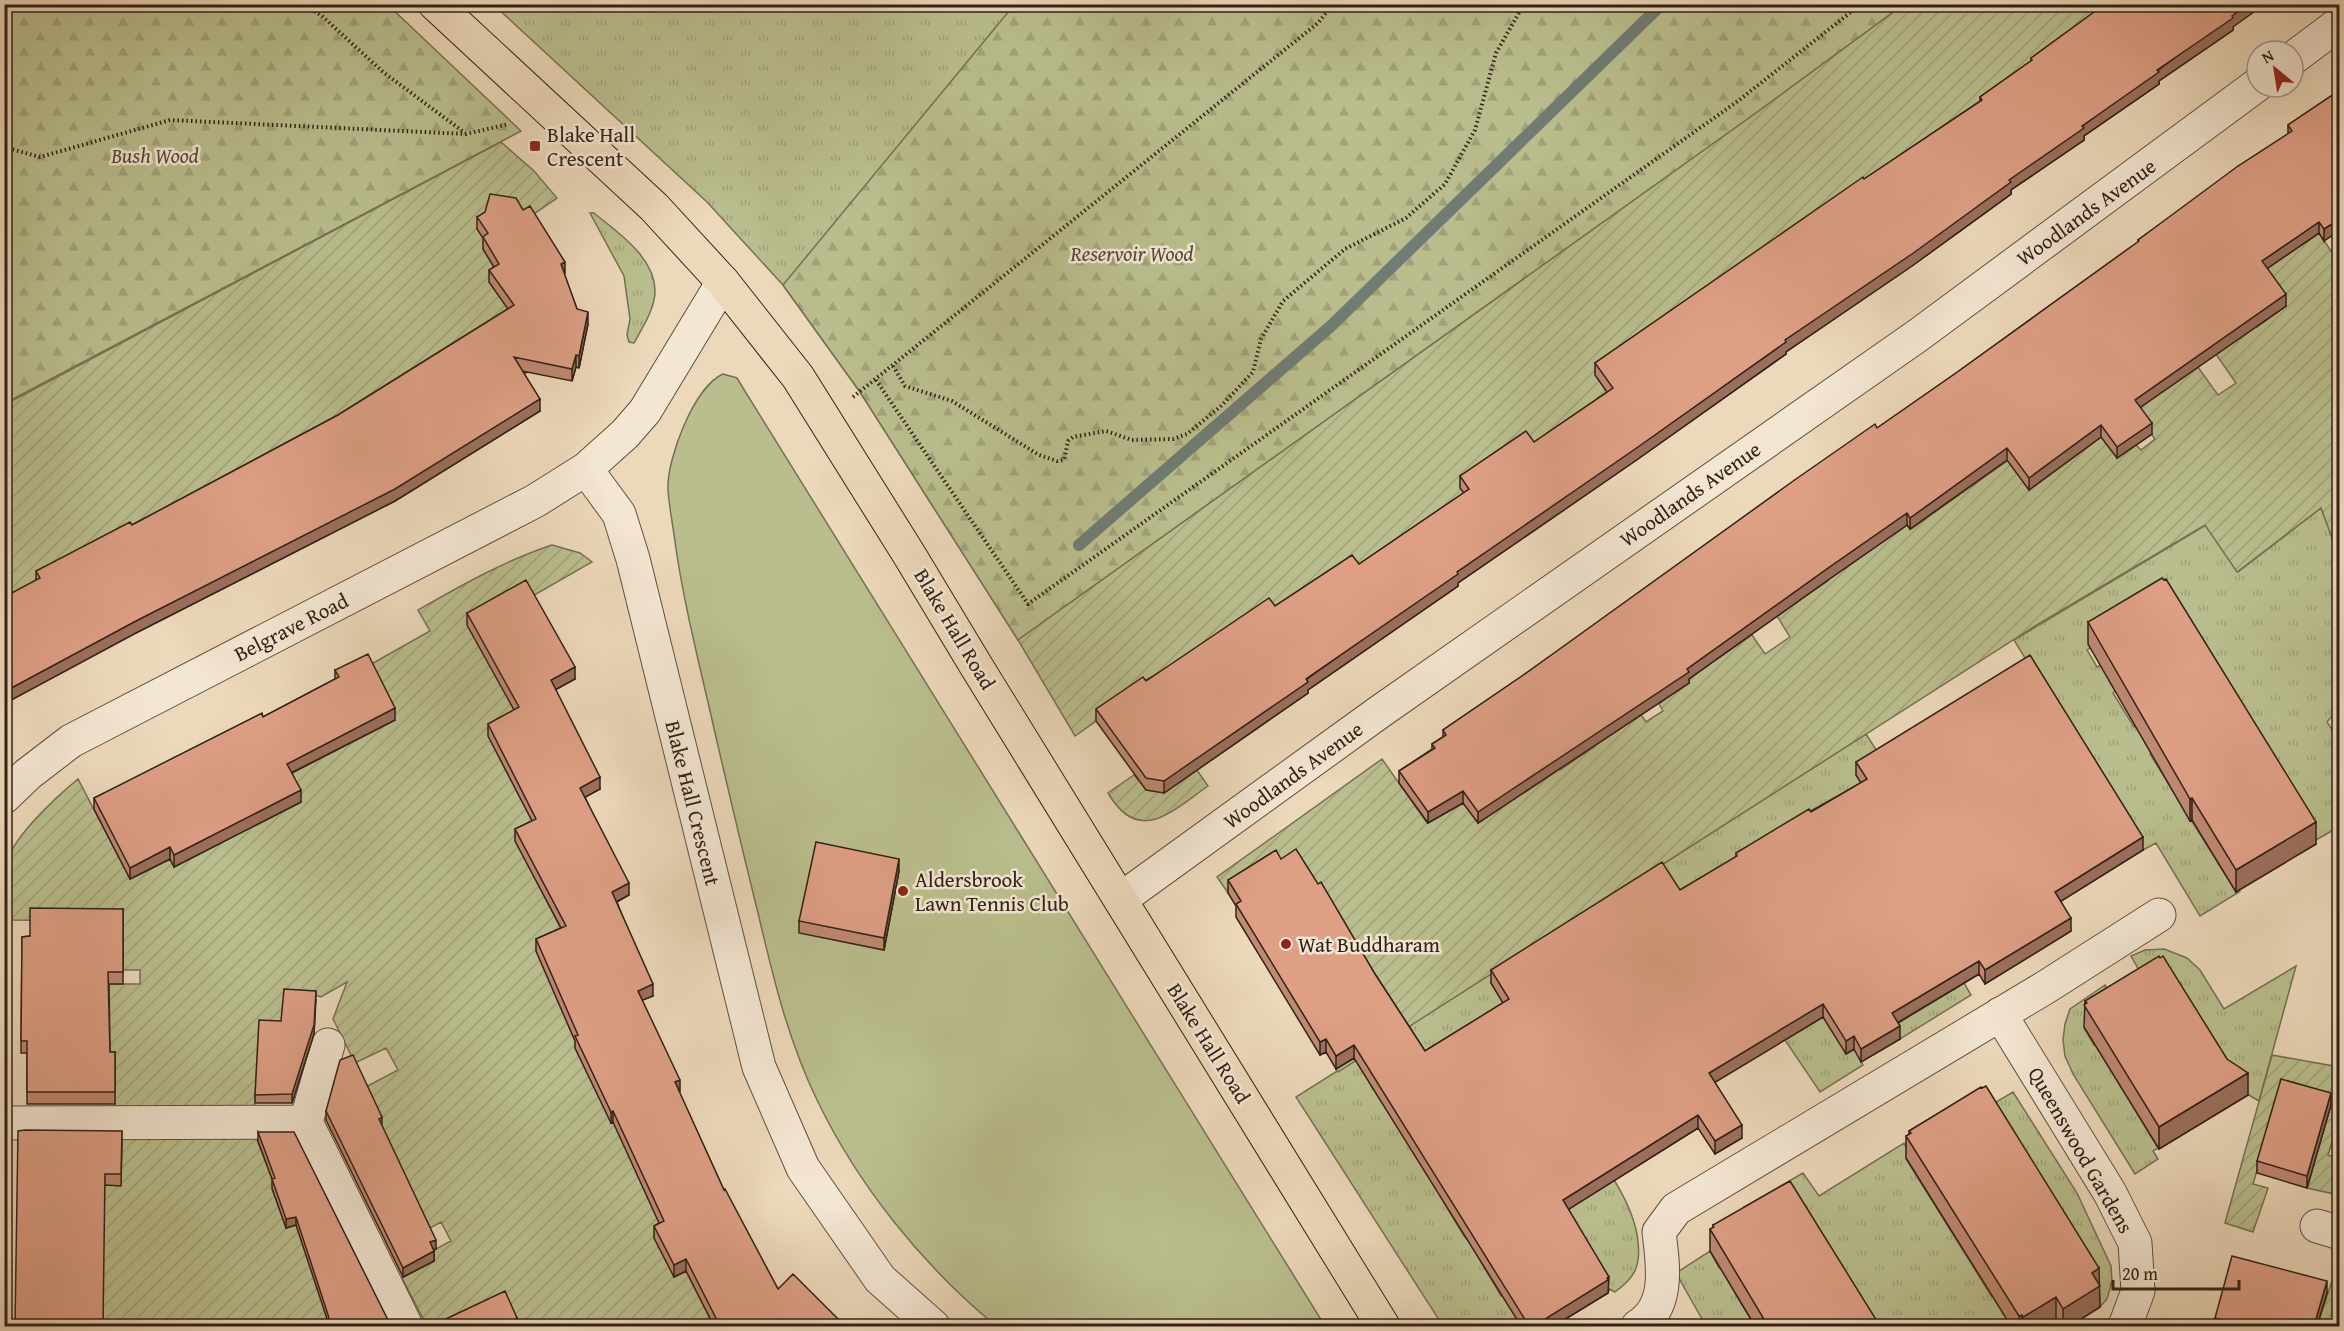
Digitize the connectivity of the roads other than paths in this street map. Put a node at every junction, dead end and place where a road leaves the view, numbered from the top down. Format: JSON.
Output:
{"nodes":[{"id":1,"x":435,"y":4,"type":"edge"},
{"id":2,"x":2340,"y":23,"type":"edge"},
{"id":3,"x":2305,"y":49,"type":"edge"},
{"id":4,"x":2245,"y":94,"type":"edge"},
{"id":5,"x":723,"y":282,"type":"junction"},
{"id":6,"x":586,"y":468,"type":"junction"},
{"id":7,"x":4,"y":798,"type":"edge"},
{"id":8,"x":1120,"y":899,"type":"junction"},
{"id":9,"x":2159,"y":915,"type":"dead end"},
{"id":10,"x":2000,"y":1014,"type":"junction"},
{"id":11,"x":328,"y":1045,"type":"dead end"},
{"id":12,"x":306,"y":1122,"type":"junction"},
{"id":13,"x":4,"y":1123,"type":"edge"},
{"id":14,"x":406,"y":1326,"type":"edge"},
{"id":15,"x":933,"y":1326,"type":"edge"},
{"id":16,"x":1383,"y":1326,"type":"edge"},
{"id":17,"x":1638,"y":1326,"type":"edge"},
{"id":18,"x":2125,"y":1326,"type":"edge"}],
"edges":[{"from":1,"to":5,"type":"main road","name":"Blake Hall Road"},
{"from":2,"to":3,"type":"street"},
{"from":4,"to":8,"type":"street","name":"Woodlands Avenue"},
{"from":5,"to":6,"type":"street"},
{"from":5,"to":8,"type":"main road","name":"Blake Hall Road"},
{"from":6,"to":7,"type":"street","name":"Belgrave Road"},
{"from":6,"to":15,"type":"street","name":"Blake Hall Crescent"},
{"from":8,"to":16,"type":"main road","name":"Blake Hall Road"},
{"from":9,"to":10,"type":"street"},
{"from":10,"to":17,"type":"street"},
{"from":10,"to":18,"type":"street","name":"Queenswood Gardens"},
{"from":11,"to":12,"type":"street"},
{"from":12,"to":13,"type":"street"},
{"from":12,"to":14,"type":"street"}]}
